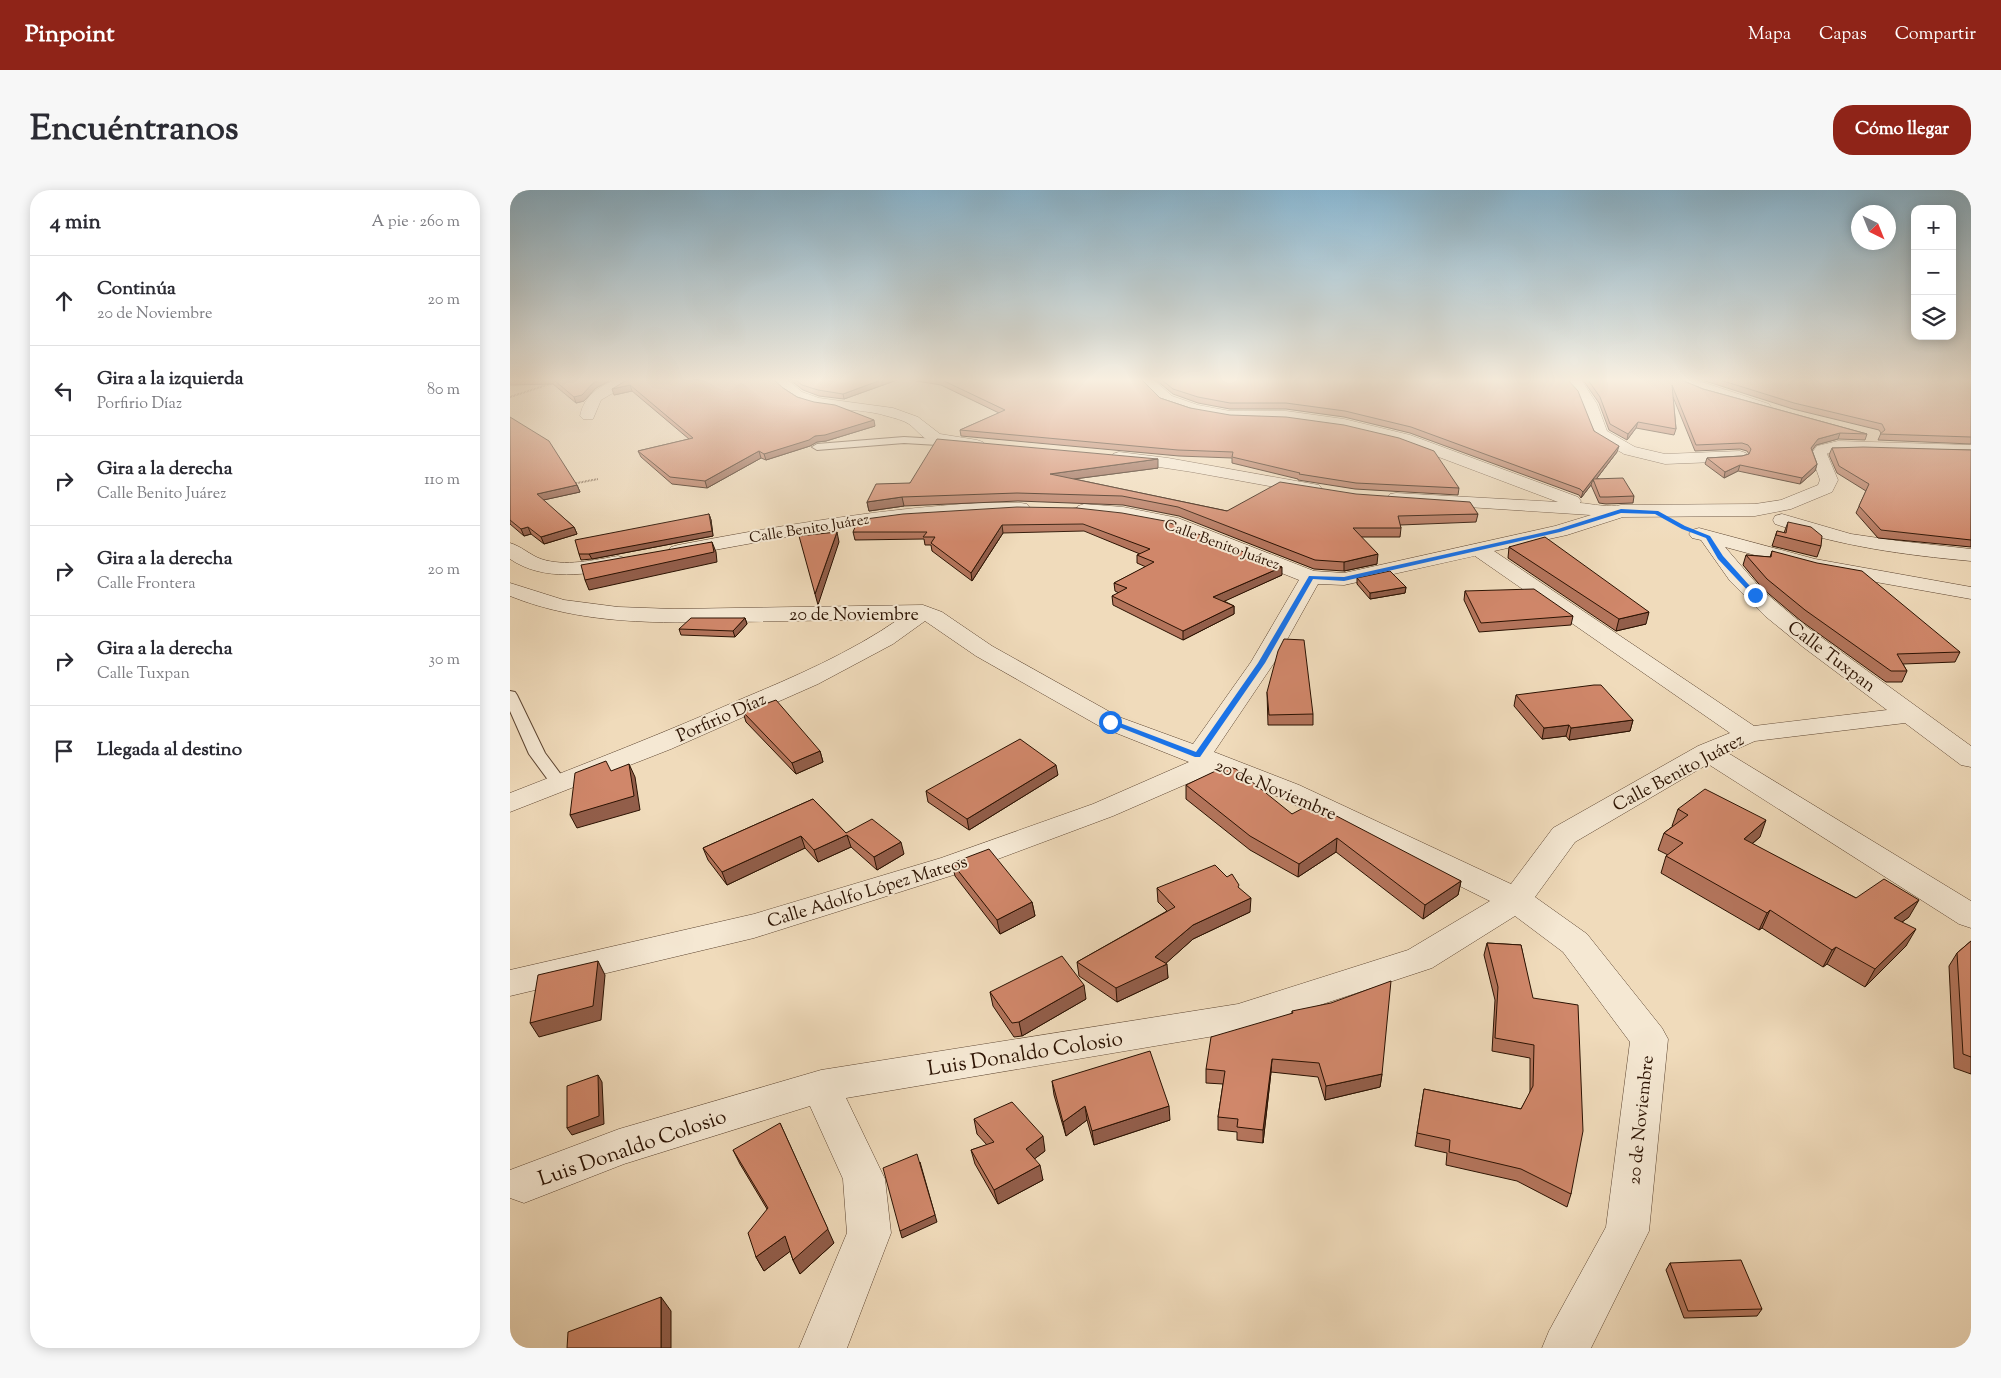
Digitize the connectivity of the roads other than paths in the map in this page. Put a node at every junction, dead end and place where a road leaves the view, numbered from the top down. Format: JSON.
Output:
{"nodes":[{"id":1,"x":929,"y":434,"type":"edge"},
{"id":2,"x":1387,"y":434,"type":"edge"},
{"id":3,"x":1600,"y":434,"type":"edge"},
{"id":4,"x":1867,"y":434,"type":"edge"},
{"id":5,"x":957,"y":443,"type":"junction"},
{"id":6,"x":994,"y":446,"type":"edge"},
{"id":7,"x":817,"y":447,"type":"edge"},
{"id":8,"x":1971,"y":449,"type":"edge"},
{"id":9,"x":1107,"y":455,"type":"edge"},
{"id":10,"x":1740,"y":456,"type":"edge"},
{"id":11,"x":1327,"y":492,"type":"edge"},
{"id":12,"x":1384,"y":498,"type":"edge"},
{"id":13,"x":1035,"y":508,"type":"edge"},
{"id":14,"x":1070,"y":509,"type":"edge"},
{"id":15,"x":1592,"y":509,"type":"junction"},
{"id":16,"x":1755,"y":510,"type":"junction"},
{"id":17,"x":1621,"y":511,"type":"junction"},
{"id":18,"x":1656,"y":512,"type":"junction"},
{"id":19,"x":1708,"y":537,"type":"junction"},
{"id":20,"x":510,"y":549,"type":"edge"},
{"id":21,"x":1480,"y":550,"type":"junction"},
{"id":22,"x":1971,"y":555,"type":"edge"},
{"id":23,"x":1311,"y":577,"type":"junction"},
{"id":24,"x":510,"y":588,"type":"edge"},
{"id":25,"x":1971,"y":593,"type":"edge"},
{"id":26,"x":923,"y":612,"type":"junction"},
{"id":27,"x":510,"y":695,"type":"edge"},
{"id":28,"x":1910,"y":715,"type":"junction"},
{"id":29,"x":1749,"y":734,"type":"junction"},
{"id":30,"x":1708,"y":752,"type":"junction"},
{"id":31,"x":1205,"y":759,"type":"junction"},
{"id":32,"x":1971,"y":759,"type":"edge"},
{"id":33,"x":560,"y":784,"type":"junction"},
{"id":34,"x":510,"y":803,"type":"edge"},
{"id":35,"x":1516,"y":900,"type":"junction"},
{"id":36,"x":1971,"y":916,"type":"edge"},
{"id":37,"x":510,"y":983,"type":"edge"},
{"id":38,"x":821,"y":1086,"type":"junction"},
{"id":39,"x":524,"y":1184,"type":"dead end"},
{"id":40,"x":823,"y":1348,"type":"edge"},
{"id":41,"x":1566,"y":1348,"type":"edge"}],
"edges":[{"from":1,"to":5,"type":"street"},
{"from":2,"to":15,"type":"street"},
{"from":3,"to":10,"type":"street"},
{"from":4,"to":8,"type":"street"},
{"from":5,"to":6,"type":"street"},
{"from":5,"to":7,"type":"lane"},
{"from":8,"to":16,"type":"street","name":"Calle Benito Juárez"},
{"from":9,"to":11,"type":"street"},
{"from":12,"to":15,"type":"street"},
{"from":13,"to":20,"type":"street","name":"Calle Benito Juárez"},
{"from":14,"to":23,"type":"street","name":"Calle Benito Juárez"},
{"from":15,"to":17,"type":"street"},
{"from":16,"to":18,"type":"street","name":"Calle Benito Juárez"},
{"from":16,"to":22,"type":"street","name":"Calle Benito Juárez"},
{"from":17,"to":18,"type":"street","name":"Calle Benito Juárez"},
{"from":17,"to":21,"type":"street","name":"Calle Benito Juárez"},
{"from":18,"to":19,"type":"street"},
{"from":19,"to":25,"type":"street"},
{"from":19,"to":28,"type":"street","name":"Calle Tuxpan"},
{"from":21,"to":23,"type":"street","name":"Calle Benito Juárez"},
{"from":21,"to":29,"type":"street"},
{"from":23,"to":31,"type":"street"},
{"from":24,"to":26,"type":"street","name":"20 de Noviembre"},
{"from":26,"to":31,"type":"street","name":"20 de Noviembre"},
{"from":26,"to":33,"type":"street","name":"Porfirio Díaz"},
{"from":27,"to":33,"type":"lane"},
{"from":28,"to":29,"type":"street","name":"Calle Benito Juárez"},
{"from":28,"to":32,"type":"street","name":"Calle Tuxpan"},
{"from":29,"to":30,"type":"street","name":"Calle Benito Juárez"},
{"from":30,"to":35,"type":"street","name":"Calle Benito Juárez"},
{"from":30,"to":36,"type":"street"},
{"from":31,"to":35,"type":"street","name":"20 de Noviembre"},
{"from":31,"to":37,"type":"street","name":"Calle Adolfo López Mateos"},
{"from":33,"to":34,"type":"street","name":"Porfirio Díaz"},
{"from":35,"to":38,"type":"street","name":"Luis Donaldo Colosio"},
{"from":35,"to":41,"type":"street","name":"20 de Noviembre"},
{"from":38,"to":39,"type":"street","name":"Luis Donaldo Colosio"},
{"from":38,"to":40,"type":"street"}]}
